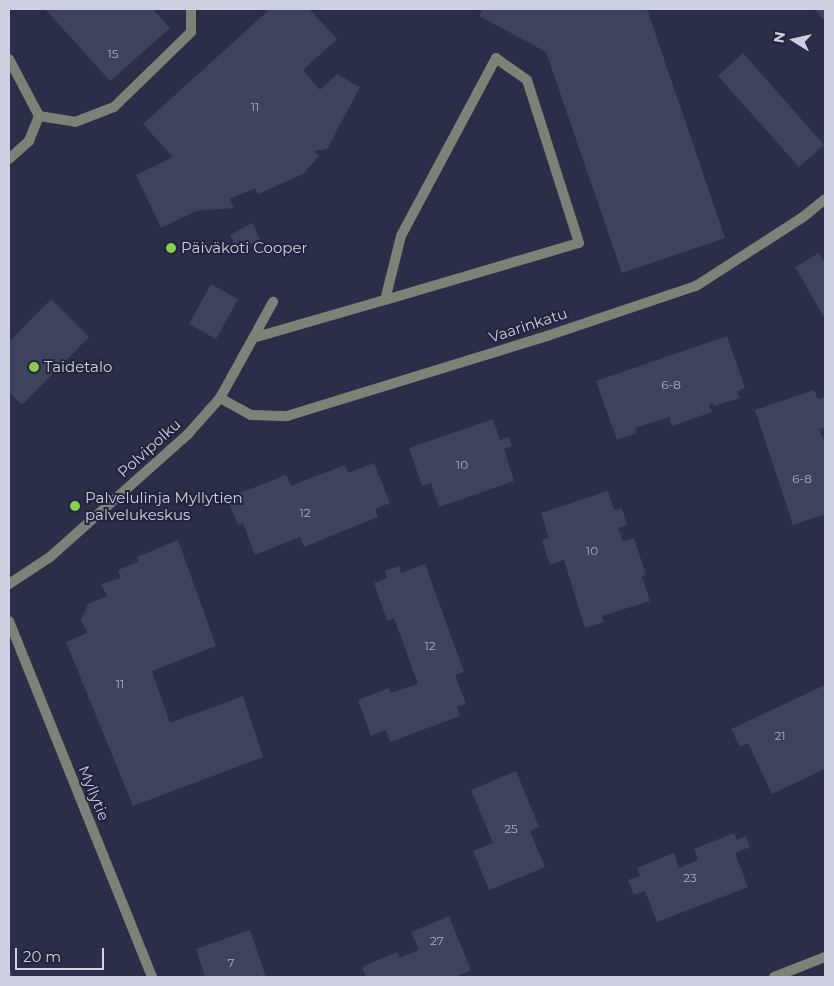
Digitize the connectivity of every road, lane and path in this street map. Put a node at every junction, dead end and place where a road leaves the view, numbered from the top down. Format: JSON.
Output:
{"nodes":[{"id":1,"x":191,"y":9,"type":"edge"},
{"id":2,"x":9,"y":59,"type":"edge"},
{"id":3,"x":39,"y":116,"type":"junction"},
{"id":4,"x":9,"y":159,"type":"edge"},
{"id":5,"x":825,"y":199,"type":"edge"},
{"id":6,"x":385,"y":300,"type":"junction"},
{"id":7,"x":273,"y":302,"type":"dead end"},
{"id":8,"x":253,"y":338,"type":"junction"},
{"id":9,"x":220,"y":398,"type":"junction"},
{"id":10,"x":9,"y":584,"type":"edge"},
{"id":11,"x":9,"y":620,"type":"edge"},
{"id":12,"x":825,"y":957,"type":"edge"},
{"id":13,"x":152,"y":977,"type":"edge"},
{"id":14,"x":774,"y":977,"type":"edge"}],
"edges":[{"from":1,"to":3,"type":"street"},
{"from":2,"to":3,"type":"street"},
{"from":3,"to":4,"type":"street"},
{"from":5,"to":9,"type":"street","name":"Vaarinkatu"},
{"from":6,"to":6,"type":"street"},
{"from":6,"to":8,"type":"street"},
{"from":7,"to":8,"type":"street","name":"Polvipolku"},
{"from":8,"to":9,"type":"street","name":"Polvipolku"},
{"from":9,"to":10,"type":"street","name":"Polvipolku"},
{"from":11,"to":13,"type":"street","name":"Myllytie"},
{"from":12,"to":14,"type":"street"}]}
